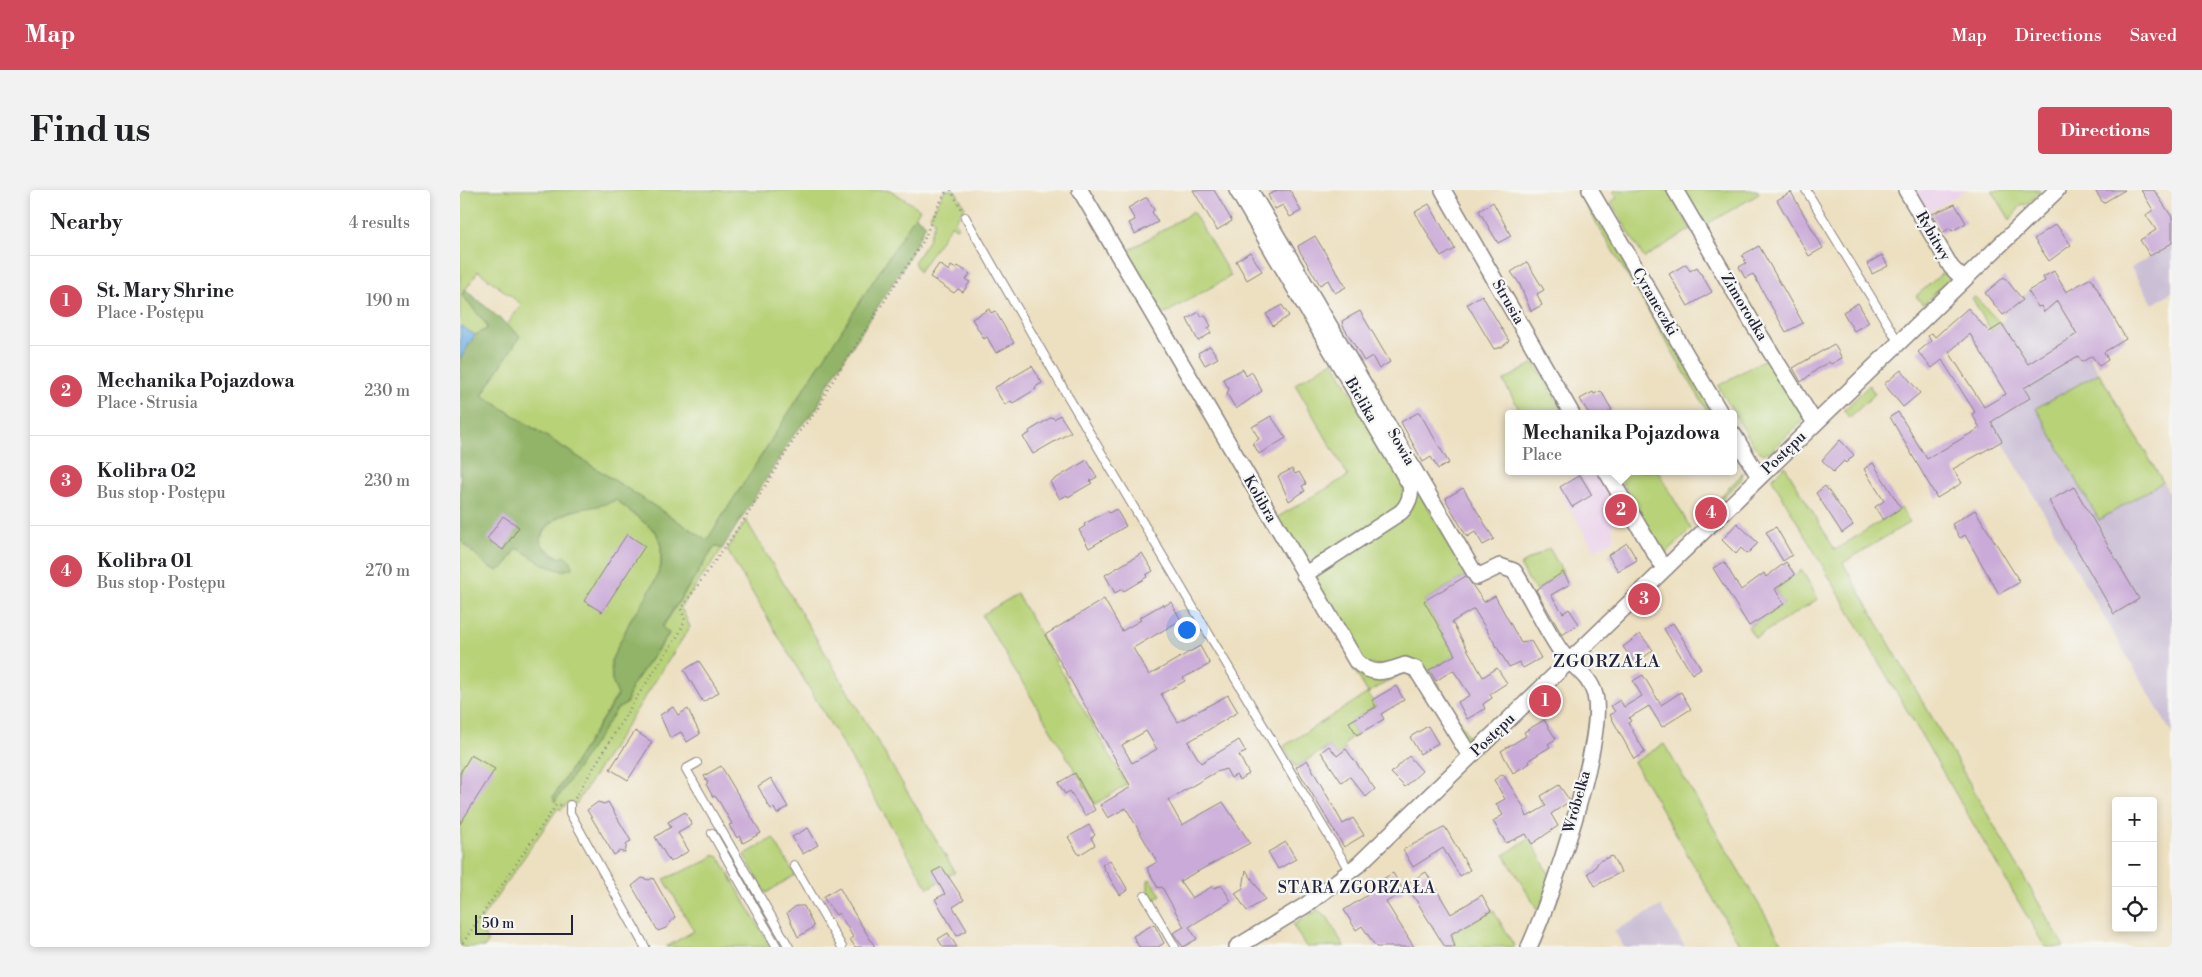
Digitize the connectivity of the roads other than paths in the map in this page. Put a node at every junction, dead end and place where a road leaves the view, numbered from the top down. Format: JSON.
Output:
{"nodes":[{"id":1,"x":1080,"y":190,"type":"edge"},
{"id":2,"x":1237,"y":190,"type":"edge"},
{"id":3,"x":1250,"y":190,"type":"edge"},
{"id":4,"x":1443,"y":190,"type":"edge"},
{"id":5,"x":1590,"y":190,"type":"edge"},
{"id":6,"x":1675,"y":190,"type":"edge"},
{"id":7,"x":1806,"y":190,"type":"edge"},
{"id":8,"x":1906,"y":190,"type":"edge"},
{"id":9,"x":2057,"y":190,"type":"edge"},
{"id":10,"x":965,"y":217,"type":"road end"},
{"id":11,"x":1964,"y":280,"type":"junction"},
{"id":12,"x":1899,"y":343,"type":"junction"},
{"id":13,"x":1570,"y":410,"type":"edge"},
{"id":14,"x":1719,"y":410,"type":"edge"},
{"id":15,"x":1815,"y":423,"type":"junction"},
{"id":16,"x":1737,"y":440,"type":"edge"},
{"id":17,"x":1608,"y":475,"type":"edge"},
{"id":18,"x":1759,"y":477,"type":"junction"},
{"id":19,"x":1666,"y":568,"type":"junction"},
{"id":20,"x":1304,"y":575,"type":"junction"},
{"id":21,"x":1570,"y":661,"type":"junction"},
{"id":22,"x":1470,"y":756,"type":"junction"},
{"id":23,"x":697,"y":762,"type":"dead end"},
{"id":24,"x":570,"y":805,"type":"road end"},
{"id":25,"x":712,"y":833,"type":"dead end"},
{"id":26,"x":794,"y":865,"type":"dead end"},
{"id":27,"x":1350,"y":872,"type":"junction"},
{"id":28,"x":1144,"y":896,"type":"dead end"},
{"id":29,"x":645,"y":947,"type":"edge"},
{"id":30,"x":777,"y":947,"type":"edge"},
{"id":31,"x":789,"y":947,"type":"edge"},
{"id":32,"x":842,"y":947,"type":"edge"},
{"id":33,"x":1175,"y":947,"type":"edge"},
{"id":34,"x":1237,"y":947,"type":"edge"},
{"id":35,"x":1529,"y":947,"type":"edge"}],
"edges":[{"from":1,"to":20,"type":"street","name":"Kolibra"},
{"from":2,"to":20,"type":"street","name":"Bielika"},
{"from":3,"to":21,"type":"street","name":"Sowia"},
{"from":4,"to":13,"type":"street","name":"Strusia"},
{"from":5,"to":14,"type":"street","name":"Cyraneczki"},
{"from":6,"to":15,"type":"street","name":"Zimorodka"},
{"from":7,"to":12,"type":"lane"},
{"from":8,"to":11,"type":"street","name":"Rybitwy"},
{"from":9,"to":11,"type":"street","name":"Postępu"},
{"from":10,"to":27,"type":"lane"},
{"from":11,"to":12,"type":"street","name":"Postępu"},
{"from":12,"to":15,"type":"street","name":"Postępu"},
{"from":15,"to":18,"type":"street","name":"Postępu"},
{"from":16,"to":18,"type":"street"},
{"from":17,"to":19,"type":"street"},
{"from":18,"to":19,"type":"street","name":"Postępu"},
{"from":19,"to":21,"type":"street","name":"Postępu"},
{"from":20,"to":22,"type":"street","name":"Kolibra"},
{"from":21,"to":22,"type":"street","name":"Postępu"},
{"from":21,"to":35,"type":"street","name":"Wróbelka"},
{"from":22,"to":27,"type":"street","name":"Postępu"},
{"from":23,"to":31,"type":"lane"},
{"from":24,"to":29,"type":"lane"},
{"from":25,"to":30,"type":"lane"},
{"from":26,"to":32,"type":"lane"},
{"from":27,"to":34,"type":"street","name":"Postępu"},
{"from":28,"to":33,"type":"lane"}]}
